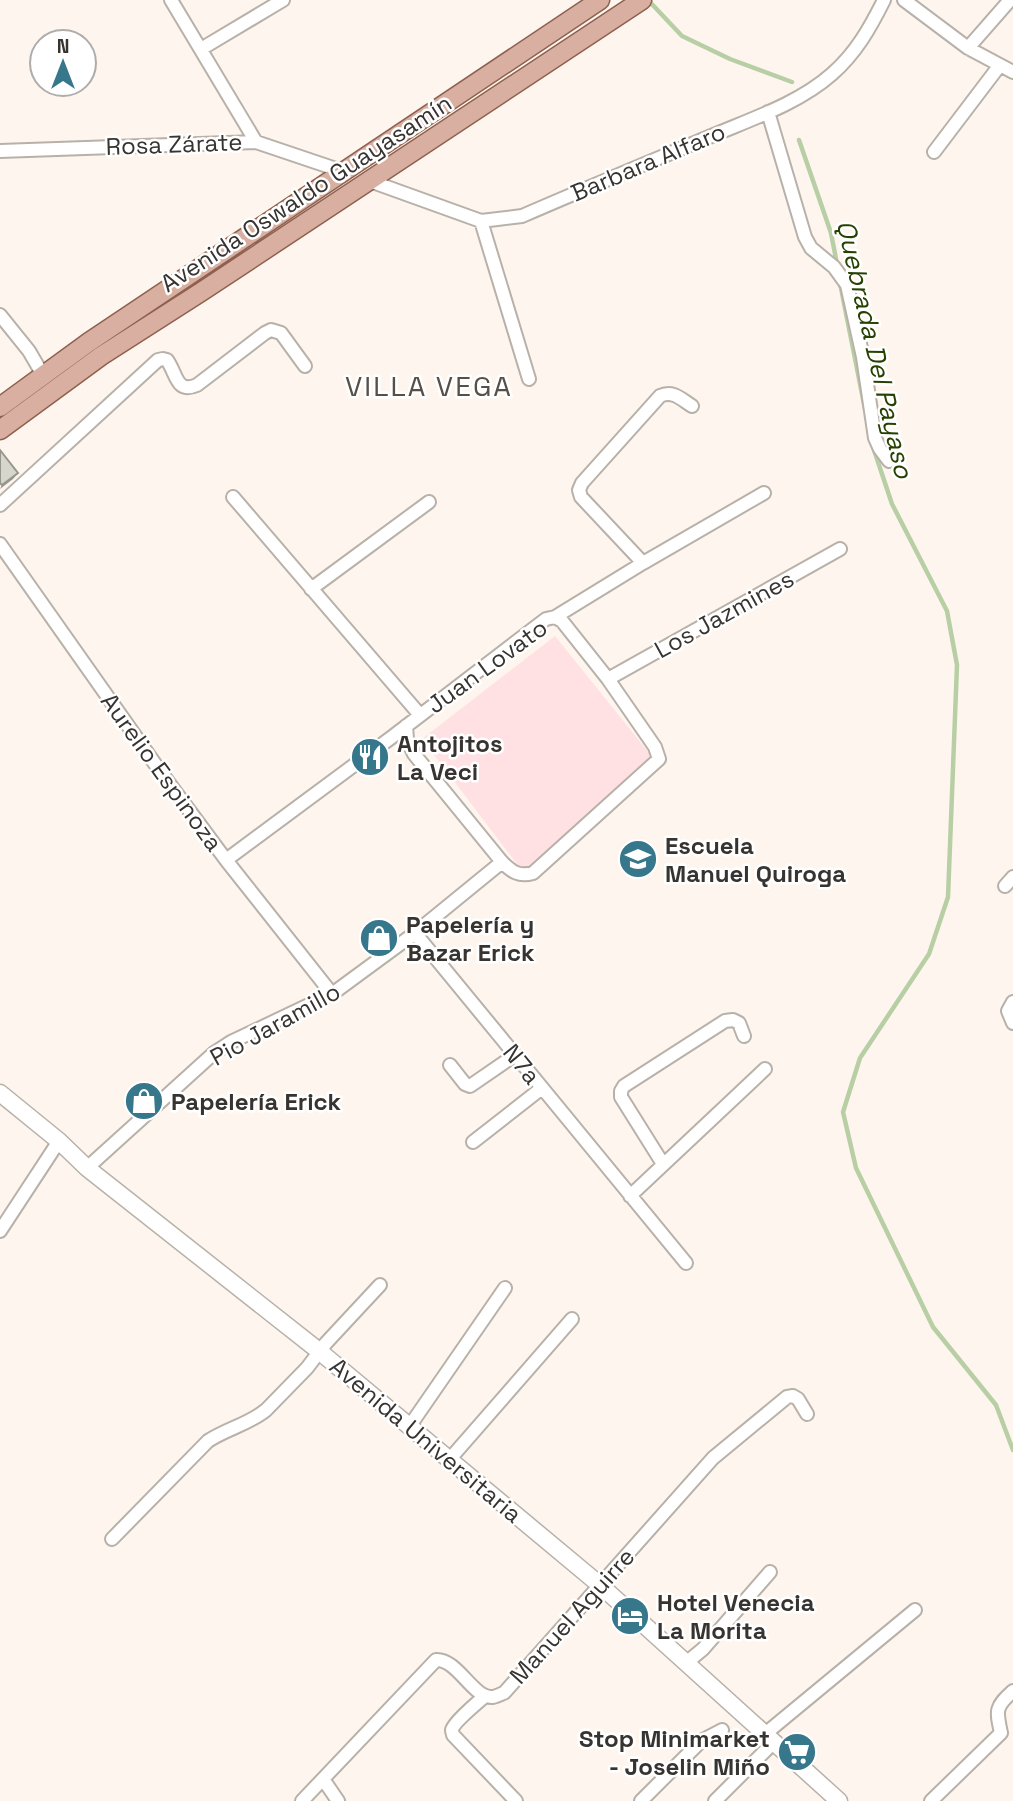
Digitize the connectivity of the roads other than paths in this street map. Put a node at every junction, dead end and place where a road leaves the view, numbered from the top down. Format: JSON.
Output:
{"nodes":[{"id":1,"x":283,"y":0,"type":"edge"},
{"id":2,"x":600,"y":0,"type":"edge"},
{"id":3,"x":884,"y":0,"type":"edge"},
{"id":4,"x":904,"y":0,"type":"edge"},
{"id":5,"x":1010,"y":0,"type":"edge"},
{"id":6,"x":174,"y":1,"type":"edge"},
{"id":7,"x":640,"y":1,"type":"edge"},
{"id":8,"x":968,"y":48,"type":"junction"},
{"id":9,"x":201,"y":49,"type":"junction"},
{"id":10,"x":999,"y":65,"type":"junction"},
{"id":11,"x":1013,"y":72,"type":"edge"},
{"id":12,"x":768,"y":112,"type":"junction"},
{"id":13,"x":256,"y":142,"type":"junction"},
{"id":14,"x":0,"y":151,"type":"edge"},
{"id":15,"x":934,"y":152,"type":"dead end"},
{"id":16,"x":342,"y":171,"type":"junction"},
{"id":17,"x":370,"y":181,"type":"junction"},
{"id":18,"x":481,"y":221,"type":"junction"},
{"id":19,"x":0,"y":315,"type":"edge"},
{"id":20,"x":305,"y":366,"type":"dead end"},
{"id":21,"x":43,"y":375,"type":"junction"},
{"id":22,"x":529,"y":379,"type":"dead end"},
{"id":23,"x":692,"y":406,"type":"dead end"},
{"id":24,"x":0,"y":407,"type":"edge"},
{"id":25,"x":0,"y":430,"type":"edge"},
{"id":26,"x":889,"y":461,"type":"dead end"},
{"id":27,"x":764,"y":493,"type":"dead end"},
{"id":28,"x":233,"y":497,"type":"dead end"},
{"id":29,"x":429,"y":502,"type":"dead end"},
{"id":30,"x":0,"y":505,"type":"edge"},
{"id":31,"x":0,"y":544,"type":"edge"},
{"id":32,"x":840,"y":549,"type":"dead end"},
{"id":33,"x":643,"y":562,"type":"junction"},
{"id":34,"x":311,"y":589,"type":"junction"},
{"id":35,"x":555,"y":617,"type":"junction"},
{"id":36,"x":608,"y":678,"type":"junction"},
{"id":37,"x":420,"y":715,"type":"junction"},
{"id":38,"x":406,"y":726,"type":"junction"},
{"id":39,"x":226,"y":860,"type":"junction"},
{"id":40,"x":502,"y":862,"type":"junction"},
{"id":41,"x":415,"y":933,"type":"junction"},
{"id":42,"x":332,"y":994,"type":"junction"},
{"id":43,"x":1013,"y":1002,"type":"edge"},
{"id":44,"x":1013,"y":1023,"type":"edge"},
{"id":45,"x":744,"y":1035,"type":"dead end"},
{"id":46,"x":515,"y":1055,"type":"junction"},
{"id":47,"x":450,"y":1065,"type":"dead end"},
{"id":48,"x":765,"y":1069,"type":"dead end"},
{"id":49,"x":542,"y":1088,"type":"junction"},
{"id":50,"x":0,"y":1093,"type":"edge"},
{"id":51,"x":59,"y":1141,"type":"junction"},
{"id":52,"x":473,"y":1142,"type":"dead end"},
{"id":53,"x":663,"y":1164,"type":"junction"},
{"id":54,"x":88,"y":1168,"type":"junction"},
{"id":55,"x":629,"y":1196,"type":"junction"},
{"id":56,"x":0,"y":1231,"type":"edge"},
{"id":57,"x":686,"y":1263,"type":"dead end"},
{"id":58,"x":380,"y":1285,"type":"dead end"},
{"id":59,"x":505,"y":1288,"type":"dead end"},
{"id":60,"x":572,"y":1318,"type":"dead end"},
{"id":61,"x":319,"y":1351,"type":"junction"},
{"id":62,"x":807,"y":1414,"type":"dead end"},
{"id":63,"x":409,"y":1427,"type":"junction"},
{"id":64,"x":449,"y":1460,"type":"junction"},
{"id":65,"x":112,"y":1539,"type":"dead end"},
{"id":66,"x":770,"y":1572,"type":"dead end"},
{"id":67,"x":600,"y":1585,"type":"junction"},
{"id":68,"x":915,"y":1610,"type":"dead end"},
{"id":69,"x":686,"y":1663,"type":"junction"},
{"id":70,"x":1013,"y":1691,"type":"edge"},
{"id":71,"x":485,"y":1696,"type":"junction"},
{"id":72,"x":722,"y":1730,"type":"dead end"},
{"id":73,"x":770,"y":1738,"type":"junction"},
{"id":74,"x":323,"y":1779,"type":"junction"},
{"id":75,"x":302,"y":1801,"type":"edge"},
{"id":76,"x":338,"y":1801,"type":"edge"},
{"id":77,"x":516,"y":1801,"type":"edge"},
{"id":78,"x":641,"y":1801,"type":"edge"},
{"id":79,"x":715,"y":1801,"type":"edge"},
{"id":80,"x":839,"y":1801,"type":"edge"},
{"id":81,"x":931,"y":1801,"type":"edge"}],
"edges":[{"from":1,"to":9,"type":"street"},
{"from":2,"to":16,"type":"main road","name":"Avenida Oswaldo Guayasamín"},
{"from":3,"to":12,"type":"street","name":"Barbara Alfaro"},
{"from":4,"to":8,"type":"street"},
{"from":5,"to":8,"type":"street"},
{"from":6,"to":9,"type":"street"},
{"from":7,"to":17,"type":"main road","name":"Avenida Oswaldo Guayasamín"},
{"from":8,"to":10,"type":"street"},
{"from":9,"to":13,"type":"street"},
{"from":10,"to":11,"type":"street"},
{"from":10,"to":15,"type":"street"},
{"from":12,"to":18,"type":"street","name":"Barbara Alfaro"},
{"from":12,"to":26,"type":"street"},
{"from":13,"to":14,"type":"street","name":"Rosa Zárate"},
{"from":13,"to":16,"type":"street","name":"Rosa Zárate"},
{"from":16,"to":21,"type":"main road","name":"Avenida Oswaldo Guayasamín"},
{"from":17,"to":18,"type":"street","name":"Barbara Alfaro"},
{"from":17,"to":25,"type":"main road","name":"Avenida Oswaldo Guayasamín"},
{"from":18,"to":22,"type":"street"},
{"from":19,"to":21,"type":"street"},
{"from":20,"to":30,"type":"street"},
{"from":21,"to":24,"type":"main road","name":"Avenida Oswaldo Guayasamín"},
{"from":23,"to":33,"type":"street"},
{"from":27,"to":33,"type":"street","name":"Juan Lovato"},
{"from":28,"to":34,"type":"street"},
{"from":29,"to":34,"type":"street"},
{"from":31,"to":39,"type":"street","name":"Aurelio Espinoza"},
{"from":32,"to":36,"type":"street","name":"Los Jazmines"},
{"from":33,"to":35,"type":"street","name":"Juan Lovato"},
{"from":34,"to":37,"type":"street"},
{"from":35,"to":36,"type":"street"},
{"from":35,"to":37,"type":"street","name":"Juan Lovato"},
{"from":36,"to":40,"type":"street"},
{"from":37,"to":38,"type":"street","name":"Juan Lovato"},
{"from":38,"to":39,"type":"street","name":"Juan Lovato"},
{"from":38,"to":40,"type":"street"},
{"from":39,"to":42,"type":"street","name":"Aurelio Espinoza"},
{"from":40,"to":41,"type":"street","name":"Pio Jaramillo"},
{"from":41,"to":42,"type":"street","name":"Pio Jaramillo"},
{"from":41,"to":46,"type":"street","name":"N7a"},
{"from":42,"to":54,"type":"street","name":"Pio Jaramillo"},
{"from":43,"to":44,"type":"street"},
{"from":45,"to":53,"type":"street"},
{"from":46,"to":47,"type":"street"},
{"from":46,"to":49,"type":"street","name":"N7a"},
{"from":48,"to":53,"type":"street"},
{"from":49,"to":52,"type":"street"},
{"from":49,"to":55,"type":"street","name":"N7a"},
{"from":50,"to":51,"type":"street","name":"Avenida Universitaria"},
{"from":51,"to":54,"type":"street","name":"Avenida Universitaria"},
{"from":51,"to":56,"type":"street"},
{"from":53,"to":55,"type":"street"},
{"from":54,"to":61,"type":"street","name":"Avenida Universitaria"},
{"from":55,"to":57,"type":"street","name":"N7a"},
{"from":58,"to":61,"type":"street"},
{"from":59,"to":63,"type":"street"},
{"from":60,"to":64,"type":"street"},
{"from":61,"to":63,"type":"street","name":"Avenida Universitaria"},
{"from":61,"to":65,"type":"street"},
{"from":62,"to":67,"type":"street","name":"Manuel Aguirre"},
{"from":63,"to":64,"type":"street","name":"Avenida Universitaria"},
{"from":64,"to":67,"type":"street","name":"Avenida Universitaria"},
{"from":66,"to":69,"type":"street"},
{"from":67,"to":69,"type":"street","name":"Avenida Universitaria"},
{"from":67,"to":71,"type":"street","name":"Manuel Aguirre"},
{"from":68,"to":73,"type":"street"},
{"from":69,"to":73,"type":"street","name":"Avenida Universitaria"},
{"from":70,"to":81,"type":"street"},
{"from":71,"to":74,"type":"street","name":"Manuel Aguirre"},
{"from":71,"to":77,"type":"street"},
{"from":72,"to":78,"type":"street"},
{"from":73,"to":79,"type":"street"},
{"from":73,"to":80,"type":"street","name":"Avenida Universitaria"},
{"from":74,"to":75,"type":"street","name":"Manuel Aguirre"},
{"from":74,"to":76,"type":"street"}]}
